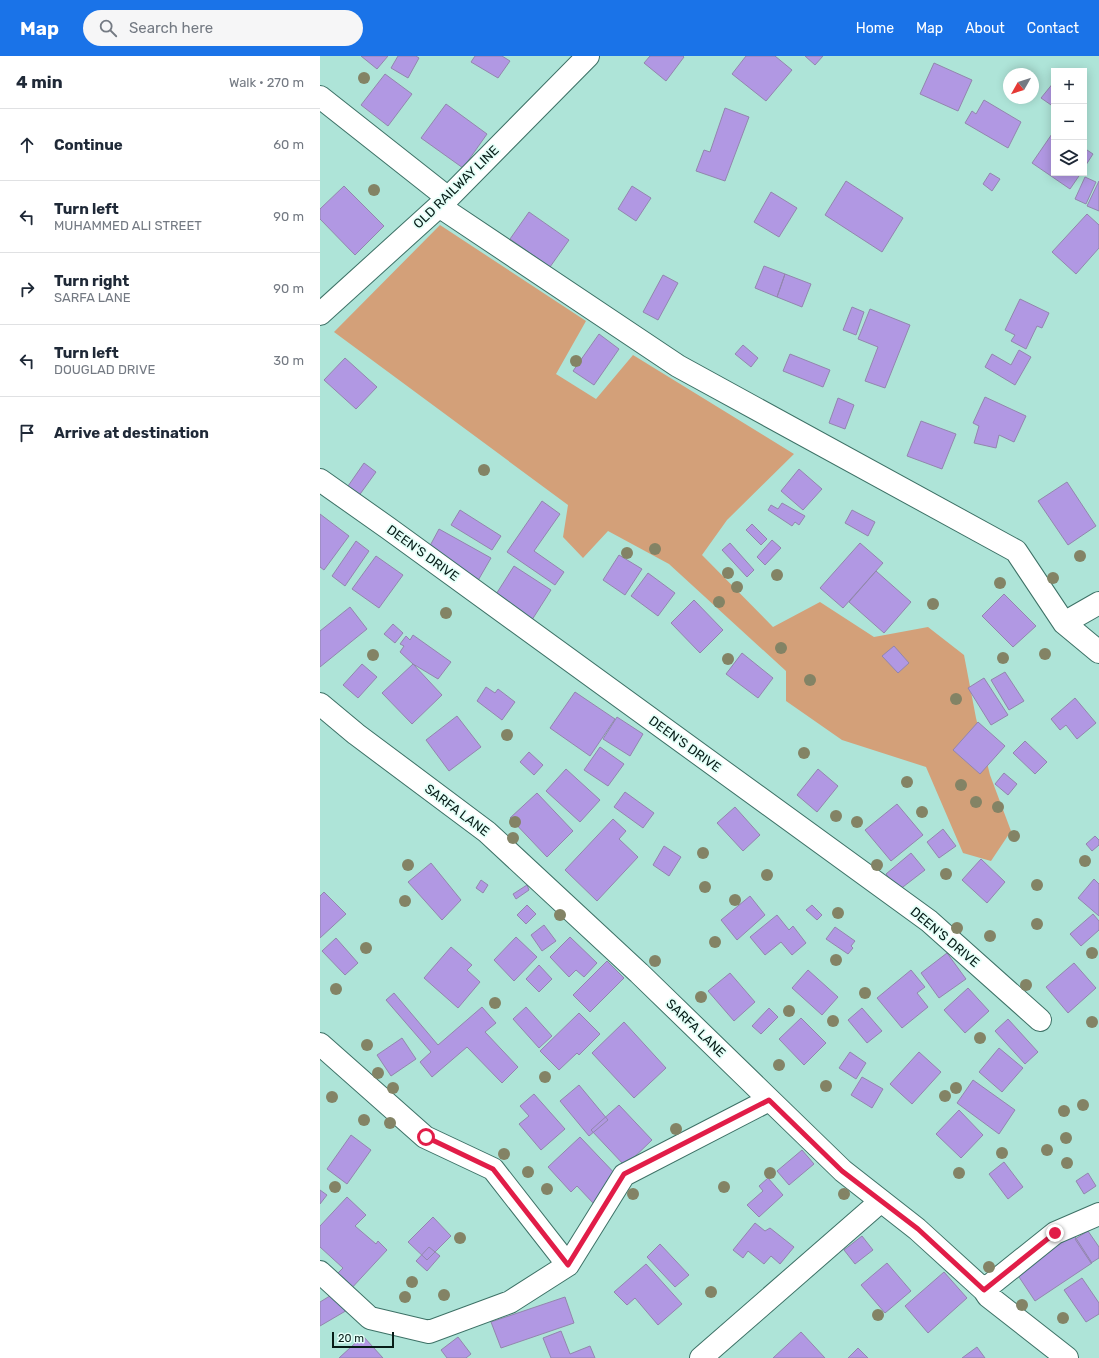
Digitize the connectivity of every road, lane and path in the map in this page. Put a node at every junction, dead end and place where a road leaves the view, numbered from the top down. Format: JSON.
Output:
{"nodes":[{"id":1,"x":588,"y":56,"type":"edge"},
{"id":2,"x":320,"y":97,"type":"edge"},
{"id":3,"x":443,"y":202,"type":"junction"},
{"id":4,"x":320,"y":314,"type":"edge"},
{"id":5,"x":320,"y":480,"type":"edge"},
{"id":6,"x":1099,"y":603,"type":"edge"},
{"id":7,"x":1064,"y":624,"type":"junction"},
{"id":8,"x":1099,"y":652,"type":"edge"},
{"id":9,"x":320,"y":704,"type":"edge"},
{"id":10,"x":1040,"y":1020,"type":"dead end"},
{"id":11,"x":320,"y":1044,"type":"edge"},
{"id":12,"x":769,"y":1100,"type":"junction"},
{"id":13,"x":881,"y":1201,"type":"junction"},
{"id":14,"x":1099,"y":1214,"type":"edge"},
{"id":15,"x":568,"y":1265,"type":"junction"},
{"id":16,"x":320,"y":1272,"type":"edge"},
{"id":17,"x":984,"y":1290,"type":"junction"},
{"id":18,"x":700,"y":1358,"type":"edge"},
{"id":19,"x":1067,"y":1358,"type":"edge"}],
"edges":[{"from":1,"to":3,"type":"street","name":"OLD RAILWAY LINE"},
{"from":2,"to":3,"type":"street"},
{"from":3,"to":4,"type":"street","name":"OLD RAILWAY LINE"},
{"from":3,"to":7,"type":"street"},
{"from":5,"to":10,"type":"street","name":"DEEN'S DRIVE"},
{"from":6,"to":7,"type":"street"},
{"from":7,"to":8,"type":"street"},
{"from":9,"to":12,"type":"street","name":"SARFA LANE"},
{"from":11,"to":15,"type":"street"},
{"from":12,"to":13,"type":"street","name":"SARFA LANE"},
{"from":12,"to":15,"type":"street"},
{"from":13,"to":17,"type":"street","name":"SARFA LANE"},
{"from":13,"to":18,"type":"street"},
{"from":14,"to":17,"type":"street"},
{"from":15,"to":16,"type":"street"},
{"from":17,"to":19,"type":"street","name":"SARFA LANE"}]}
